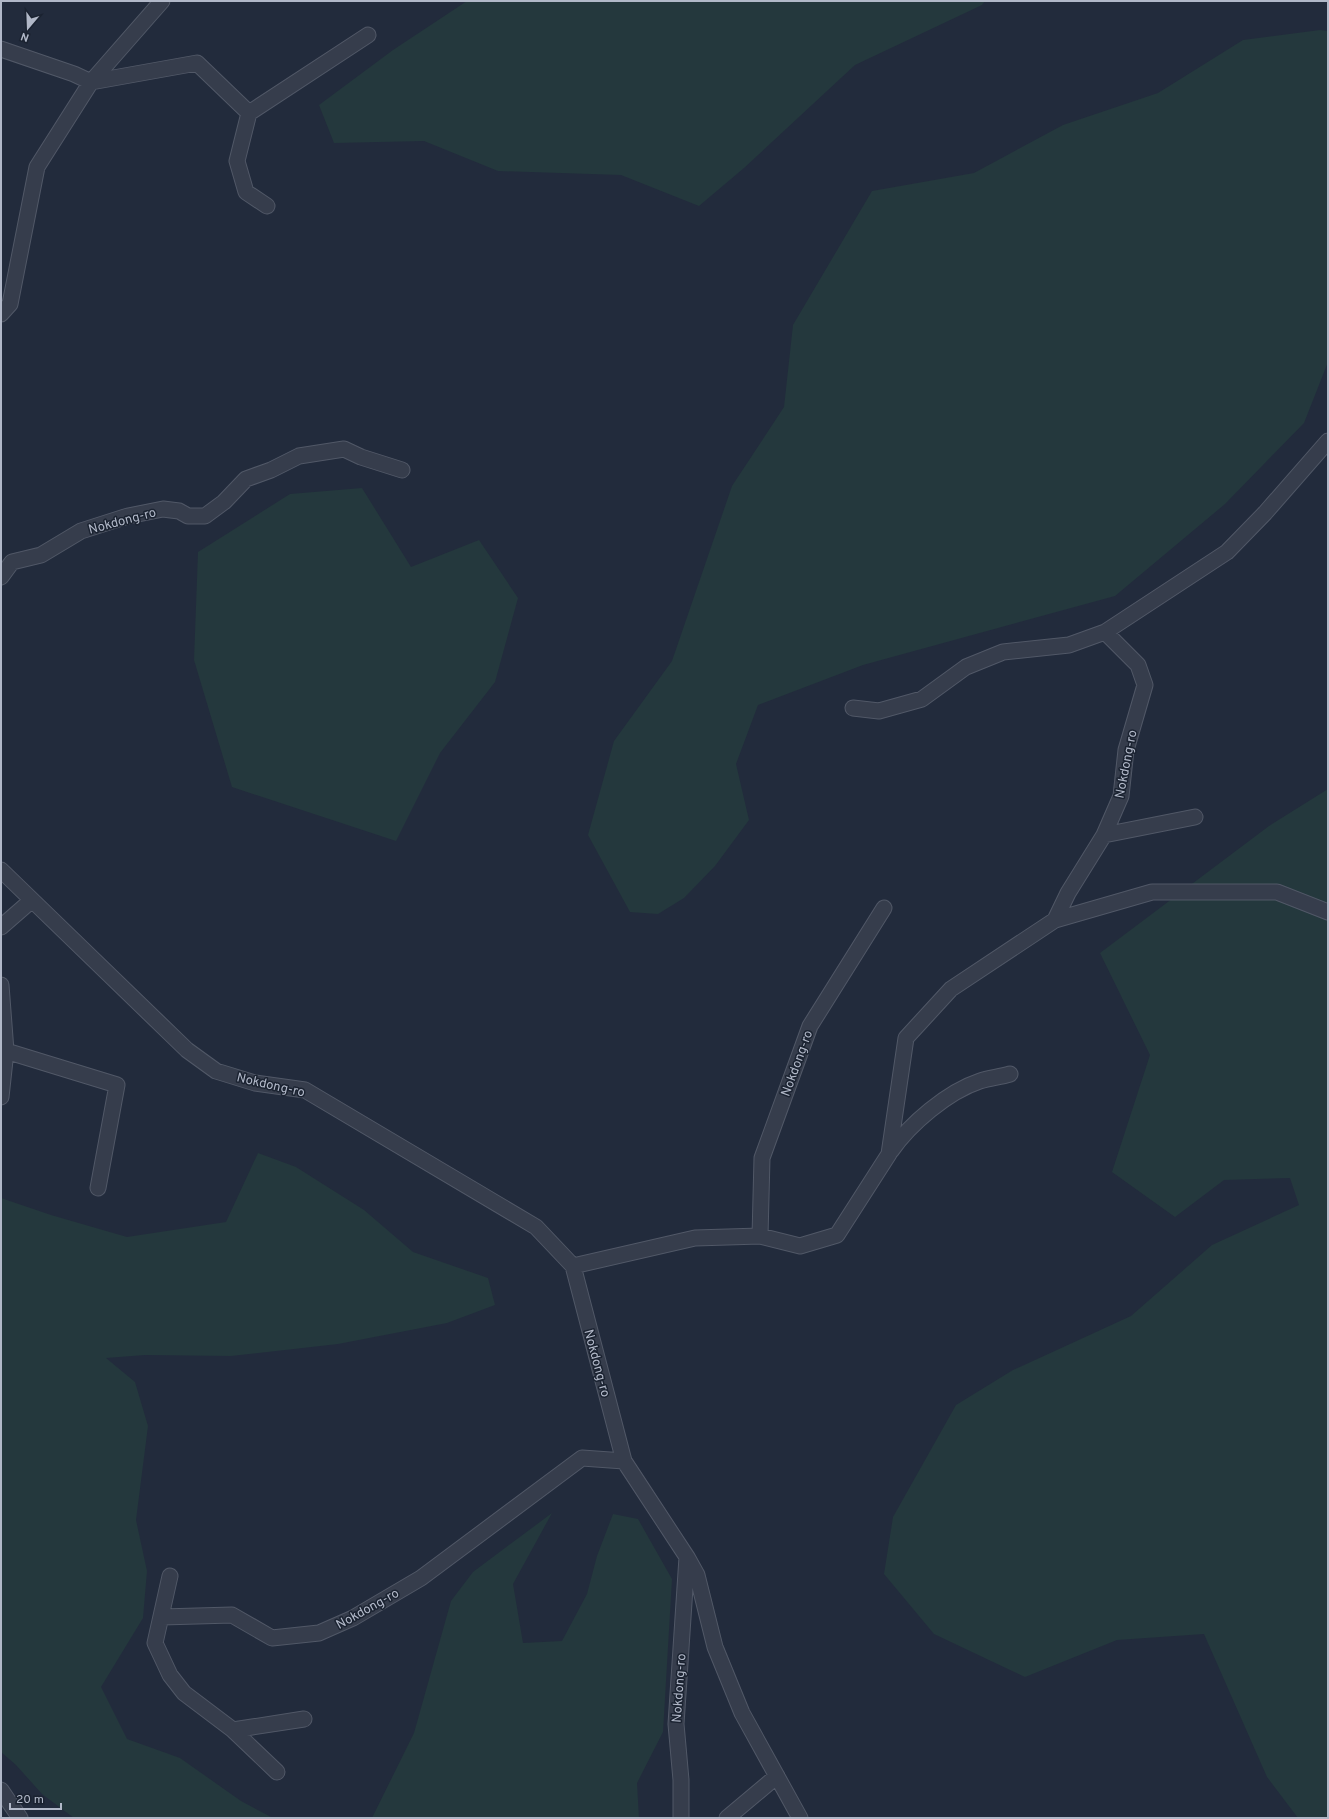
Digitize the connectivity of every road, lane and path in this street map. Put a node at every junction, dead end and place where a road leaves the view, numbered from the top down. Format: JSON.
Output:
{"nodes":[{"id":1,"x":162,"y":1,"type":"edge"},
{"id":2,"x":368,"y":35,"type":"dead end"},
{"id":3,"x":1,"y":49,"type":"edge"},
{"id":4,"x":91,"y":82,"type":"junction"},
{"id":5,"x":249,"y":113,"type":"junction"},
{"id":6,"x":267,"y":206,"type":"dead end"},
{"id":7,"x":1,"y":314,"type":"edge"},
{"id":8,"x":1328,"y":441,"type":"edge"},
{"id":9,"x":402,"y":470,"type":"dead end"},
{"id":10,"x":1,"y":577,"type":"edge"},
{"id":11,"x":1106,"y":632,"type":"junction"},
{"id":12,"x":853,"y":708,"type":"dead end"},
{"id":13,"x":1195,"y":817,"type":"dead end"},
{"id":14,"x":1104,"y":835,"type":"junction"},
{"id":15,"x":1,"y":870,"type":"edge"},
{"id":16,"x":32,"y":900,"type":"junction"},
{"id":17,"x":884,"y":908,"type":"dead end"},
{"id":18,"x":1328,"y":912,"type":"edge"},
{"id":19,"x":1055,"y":920,"type":"junction"},
{"id":20,"x":1,"y":927,"type":"edge"},
{"id":21,"x":1,"y":985,"type":"edge"},
{"id":22,"x":6,"y":1051,"type":"junction"},
{"id":23,"x":1010,"y":1074,"type":"dead end"},
{"id":24,"x":1,"y":1097,"type":"edge"},
{"id":25,"x":889,"y":1154,"type":"junction"},
{"id":26,"x":98,"y":1188,"type":"dead end"},
{"id":27,"x":760,"y":1236,"type":"junction"},
{"id":28,"x":573,"y":1266,"type":"junction"},
{"id":29,"x":624,"y":1462,"type":"junction"},
{"id":30,"x":687,"y":1557,"type":"junction"},
{"id":31,"x":170,"y":1576,"type":"dead end"},
{"id":32,"x":162,"y":1617,"type":"junction"},
{"id":33,"x":304,"y":1719,"type":"dead end"},
{"id":34,"x":233,"y":1730,"type":"junction"},
{"id":35,"x":277,"y":1772,"type":"dead end"},
{"id":36,"x":777,"y":1776,"type":"junction"},
{"id":37,"x":1,"y":1790,"type":"edge"},
{"id":38,"x":20,"y":1818,"type":"edge"},
{"id":39,"x":681,"y":1818,"type":"edge"},
{"id":40,"x":727,"y":1818,"type":"edge"},
{"id":41,"x":800,"y":1818,"type":"edge"}],
"edges":[{"from":1,"to":4,"type":"street"},
{"from":2,"to":5,"type":"street"},
{"from":3,"to":4,"type":"street"},
{"from":4,"to":5,"type":"street"},
{"from":4,"to":7,"type":"street"},
{"from":5,"to":6,"type":"street"},
{"from":8,"to":11,"type":"street"},
{"from":9,"to":10,"type":"street","name":"Nokdong-ro"},
{"from":11,"to":12,"type":"street"},
{"from":11,"to":14,"type":"street","name":"Nokdong-ro"},
{"from":13,"to":14,"type":"street"},
{"from":14,"to":19,"type":"street","name":"Nokdong-ro"},
{"from":15,"to":16,"type":"street","name":"Nokdong-ro"},
{"from":16,"to":20,"type":"street"},
{"from":16,"to":28,"type":"street","name":"Nokdong-ro"},
{"from":17,"to":27,"type":"street","name":"Nokdong-ro"},
{"from":18,"to":19,"type":"street"},
{"from":19,"to":25,"type":"street"},
{"from":21,"to":22,"type":"street"},
{"from":22,"to":24,"type":"street"},
{"from":22,"to":26,"type":"street"},
{"from":23,"to":25,"type":"street"},
{"from":25,"to":27,"type":"street"},
{"from":27,"to":28,"type":"street"},
{"from":28,"to":29,"type":"street","name":"Nokdong-ro"},
{"from":29,"to":30,"type":"street","name":"Nokdong-ro"},
{"from":29,"to":32,"type":"street","name":"Nokdong-ro"},
{"from":30,"to":36,"type":"street","name":"Nokdong-ro"},
{"from":30,"to":39,"type":"street","name":"Nokdong-ro"},
{"from":31,"to":32,"type":"street"},
{"from":32,"to":34,"type":"street"},
{"from":33,"to":34,"type":"street"},
{"from":34,"to":35,"type":"street"},
{"from":36,"to":40,"type":"street"},
{"from":36,"to":41,"type":"street","name":"Nokdong-ro"},
{"from":37,"to":38,"type":"street"}]}
